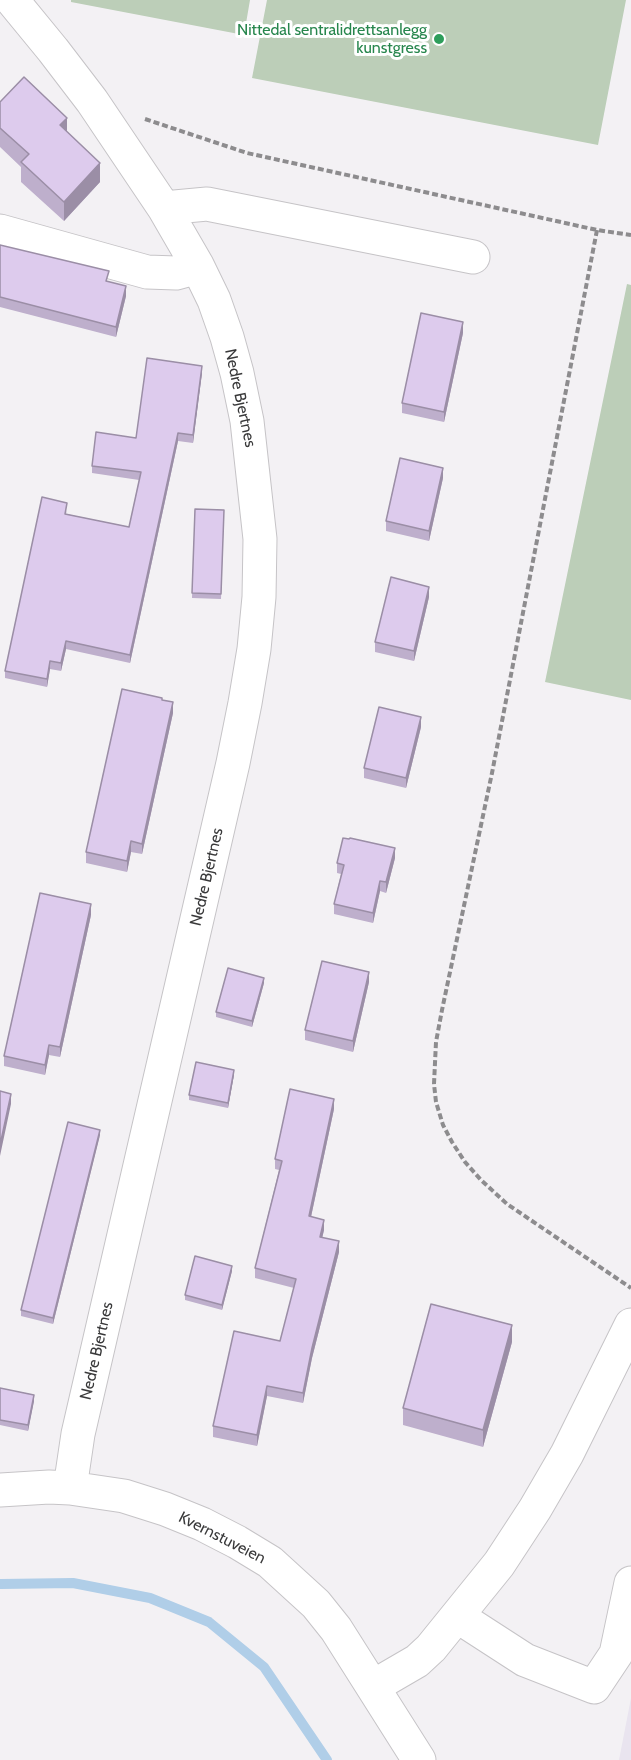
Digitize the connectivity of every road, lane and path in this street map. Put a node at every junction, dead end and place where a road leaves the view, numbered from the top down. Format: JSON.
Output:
{"nodes":[{"id":1,"x":12,"y":0,"type":"edge"},
{"id":2,"x":92,"y":101,"type":"junction"},
{"id":3,"x":164,"y":208,"type":"junction"},
{"id":4,"x":597,"y":230,"type":"junction"},
{"id":5,"x":0,"y":231,"type":"edge"},
{"id":6,"x":631,"y":235,"type":"edge"},
{"id":7,"x":473,"y":257,"type":"dead end"},
{"id":8,"x":197,"y":265,"type":"junction"},
{"id":9,"x":631,"y":1288,"type":"edge"},
{"id":10,"x":631,"y":1325,"type":"edge"},
{"id":11,"x":70,"y":1488,"type":"junction"},
{"id":12,"x":0,"y":1490,"type":"edge"},
{"id":13,"x":631,"y":1583,"type":"edge"},
{"id":14,"x":457,"y":1616,"type":"junction"},
{"id":15,"x":374,"y":1686,"type":"junction"},
{"id":16,"x":419,"y":1760,"type":"edge"}],
"edges":[{"from":1,"to":2,"type":"street","name":"Nedre Bjertnes"},
{"from":2,"to":3,"type":"street","name":"Nedre Bjertnes"},
{"from":2,"to":4,"type":"path"},
{"from":3,"to":7,"type":"street"},
{"from":3,"to":8,"type":"street","name":"Nedre Bjertnes"},
{"from":4,"to":6,"type":"path"},
{"from":4,"to":9,"type":"path"},
{"from":5,"to":8,"type":"street"},
{"from":8,"to":11,"type":"street","name":"Nedre Bjertnes"},
{"from":10,"to":14,"type":"street"},
{"from":11,"to":12,"type":"street","name":"Kvernstuveien"},
{"from":11,"to":15,"type":"street","name":"Kvernstuveien"},
{"from":13,"to":14,"type":"street"},
{"from":14,"to":15,"type":"street"},
{"from":15,"to":16,"type":"street","name":"Kvernstuveien"}]}
